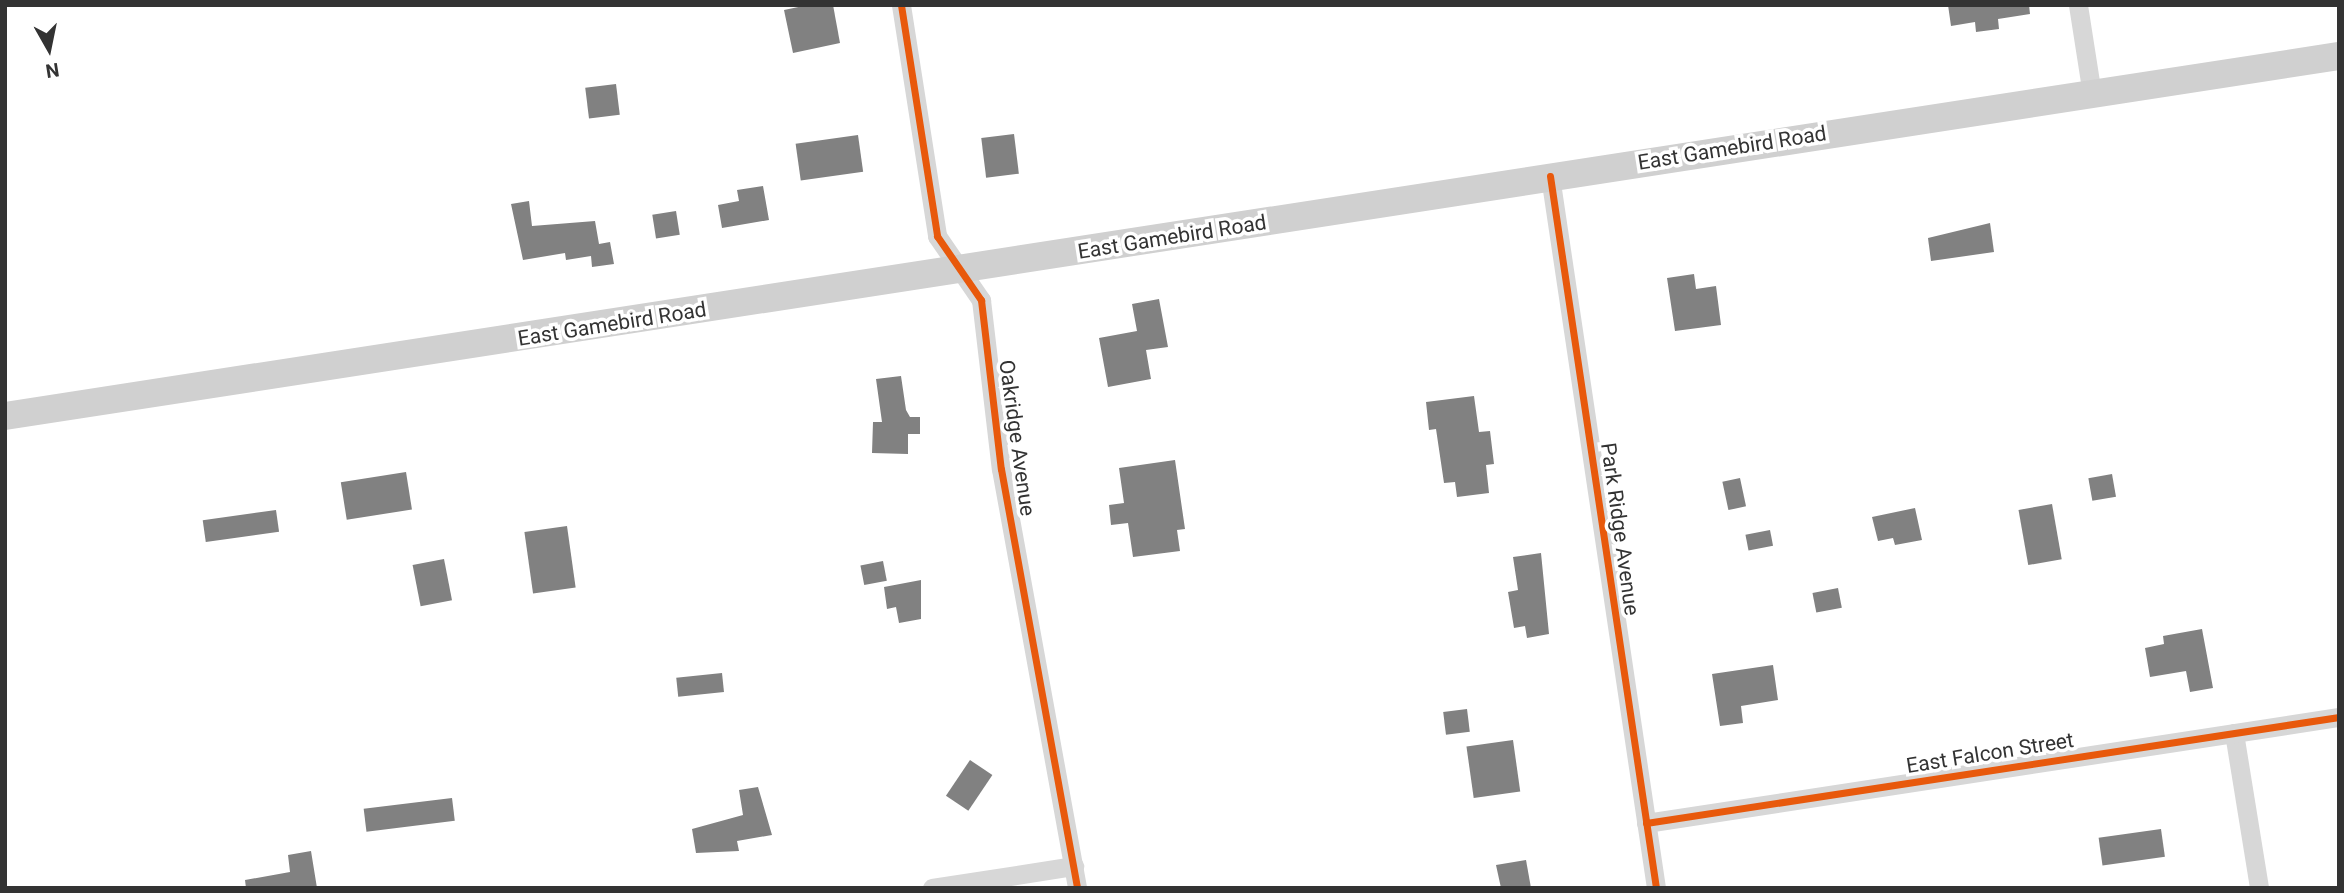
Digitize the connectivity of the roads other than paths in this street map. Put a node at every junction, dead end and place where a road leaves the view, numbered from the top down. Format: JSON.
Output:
{"nodes":[{"id":1,"x":901,"y":5,"type":"edge"},
{"id":2,"x":2078,"y":5,"type":"edge"},
{"id":3,"x":2339,"y":55,"type":"edge"},
{"id":4,"x":2092,"y":94,"type":"junction"},
{"id":5,"x":1550,"y":176,"type":"junction"},
{"id":6,"x":958,"y":272,"type":"junction"},
{"id":7,"x":5,"y":416,"type":"edge"},
{"id":8,"x":2339,"y":717,"type":"edge"},
{"id":9,"x":2234,"y":733,"type":"junction"},
{"id":10,"x":1646,"y":823,"type":"junction"},
{"id":11,"x":1074,"y":866,"type":"junction"},
{"id":12,"x":932,"y":888,"type":"edge"},
{"id":13,"x":1077,"y":888,"type":"edge"},
{"id":14,"x":1656,"y":888,"type":"edge"},
{"id":15,"x":2259,"y":888,"type":"edge"}],
"edges":[{"from":1,"to":6,"type":"street","name":"Oakridge Avenue"},
{"from":2,"to":4,"type":"street"},
{"from":3,"to":4,"type":"main road","name":"East Gamebird Road"},
{"from":4,"to":5,"type":"main road","name":"East Gamebird Road"},
{"from":5,"to":6,"type":"main road","name":"East Gamebird Road"},
{"from":5,"to":10,"type":"street","name":"Park Ridge Avenue"},
{"from":6,"to":7,"type":"main road","name":"East Gamebird Road"},
{"from":6,"to":11,"type":"street","name":"Oakridge Avenue"},
{"from":8,"to":9,"type":"street","name":"East Falcon Street"},
{"from":9,"to":10,"type":"street","name":"East Falcon Street"},
{"from":9,"to":15,"type":"street"},
{"from":10,"to":14,"type":"street","name":"Park Ridge Avenue"},
{"from":11,"to":12,"type":"street"},
{"from":11,"to":13,"type":"street","name":"Oakridge Avenue"}]}
